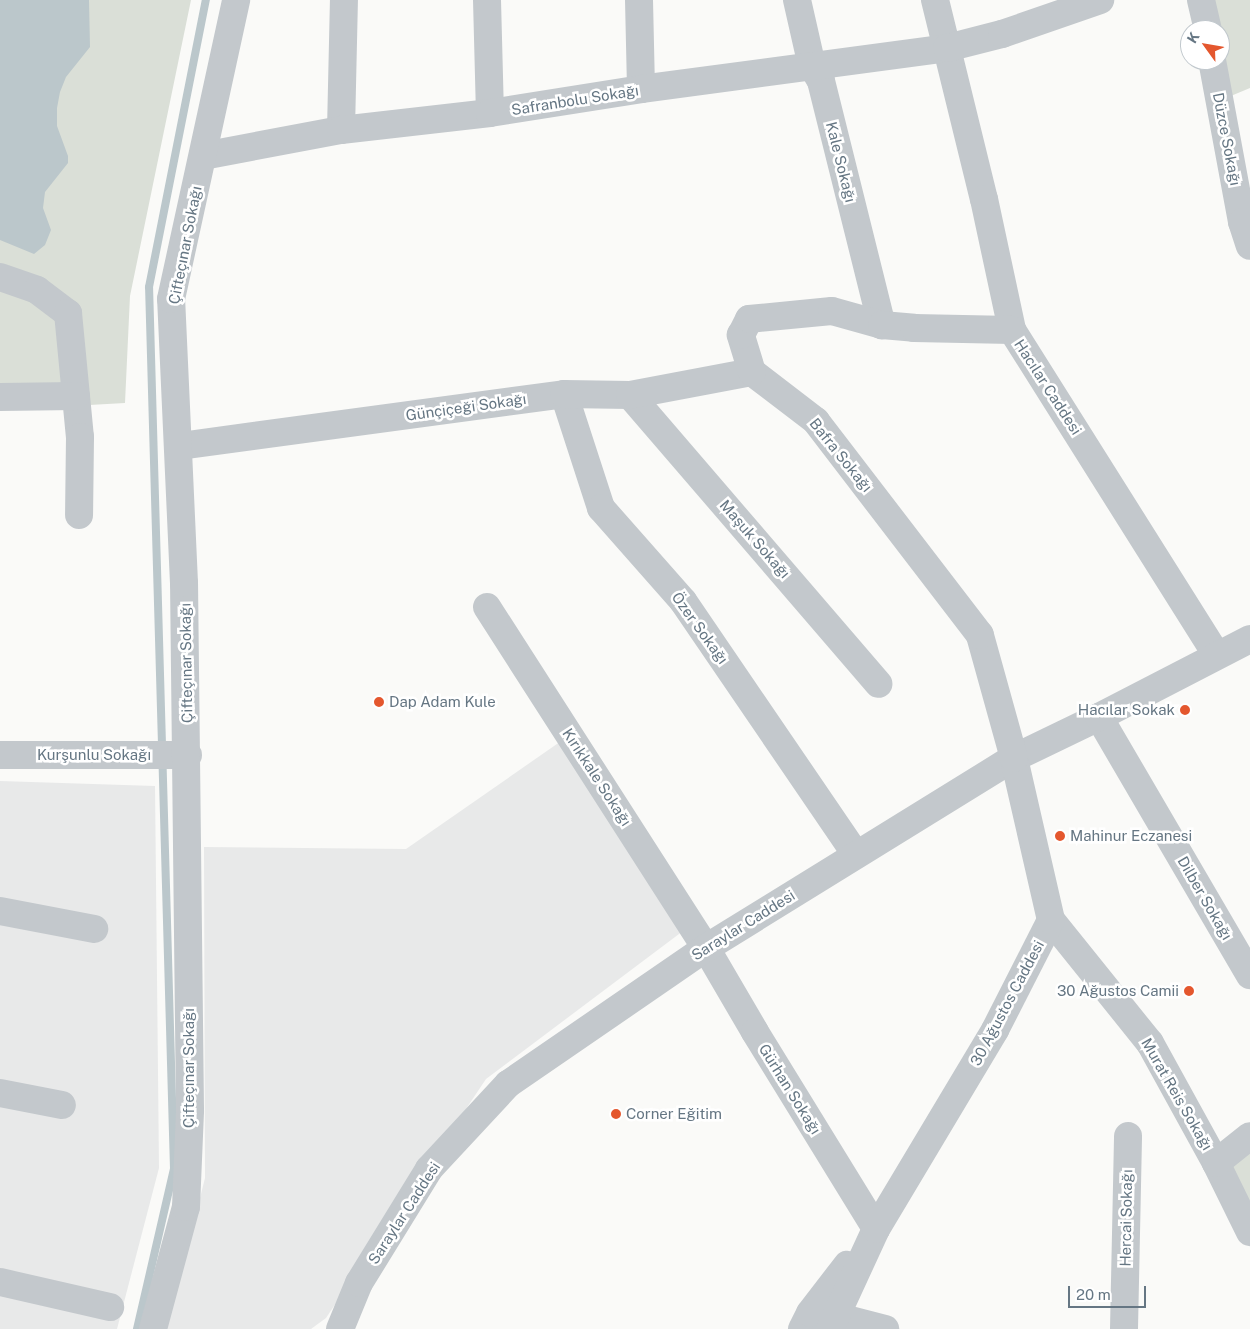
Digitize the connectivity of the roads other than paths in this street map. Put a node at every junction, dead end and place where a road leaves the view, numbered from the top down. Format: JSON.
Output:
{"nodes":[{"id":1,"x":236,"y":0,"type":"edge"},
{"id":2,"x":344,"y":0,"type":"edge"},
{"id":3,"x":487,"y":0,"type":"edge"},
{"id":4,"x":638,"y":0,"type":"edge"},
{"id":5,"x":797,"y":0,"type":"edge"},
{"id":6,"x":934,"y":0,"type":"edge"},
{"id":7,"x":1100,"y":0,"type":"edge"},
{"id":8,"x":1200,"y":0,"type":"edge"},
{"id":9,"x":1205,"y":20,"type":"edge"},
{"id":10,"x":947,"y":48,"type":"junction"},
{"id":11,"x":812,"y":66,"type":"junction"},
{"id":12,"x":1214,"y":70,"type":"edge"},
{"id":13,"x":641,"y":89,"type":"junction"},
{"id":14,"x":490,"y":113,"type":"junction"},
{"id":15,"x":341,"y":130,"type":"junction"},
{"id":16,"x":203,"y":156,"type":"junction"},
{"id":17,"x":1250,"y":246,"type":"edge"},
{"id":18,"x":0,"y":277,"type":"edge"},
{"id":19,"x":882,"y":325,"type":"junction"},
{"id":20,"x":1012,"y":330,"type":"junction"},
{"id":21,"x":752,"y":372,"type":"junction"},
{"id":22,"x":564,"y":394,"type":"junction"},
{"id":23,"x":630,"y":395,"type":"junction"},
{"id":24,"x":76,"y":396,"type":"junction"},
{"id":25,"x":0,"y":397,"type":"edge"},
{"id":26,"x":180,"y":446,"type":"junction"},
{"id":27,"x":79,"y":515,"type":"dead end"},
{"id":28,"x":488,"y":607,"type":"dead end"},
{"id":29,"x":1250,"y":639,"type":"edge"},
{"id":30,"x":1217,"y":655,"type":"junction"},
{"id":31,"x":879,"y":684,"type":"dead end"},
{"id":32,"x":1098,"y":717,"type":"junction"},
{"id":33,"x":0,"y":755,"type":"edge"},
{"id":34,"x":188,"y":755,"type":"junction"},
{"id":35,"x":1014,"y":758,"type":"junction"},
{"id":36,"x":856,"y":855,"type":"junction"},
{"id":37,"x":0,"y":911,"type":"edge"},
{"id":38,"x":1051,"y":920,"type":"junction"},
{"id":39,"x":94,"y":930,"type":"dead end"},
{"id":40,"x":706,"y":948,"type":"junction"},
{"id":41,"x":1250,"y":975,"type":"edge"},
{"id":42,"x":0,"y":1093,"type":"edge"},
{"id":43,"x":62,"y":1105,"type":"dead end"},
{"id":44,"x":1128,"y":1136,"type":"dead end"},
{"id":45,"x":1250,"y":1136,"type":"edge"},
{"id":46,"x":1216,"y":1162,"type":"junction"},
{"id":47,"x":876,"y":1229,"type":"junction"},
{"id":48,"x":1250,"y":1232,"type":"edge"},
{"id":49,"x":0,"y":1282,"type":"edge"},
{"id":50,"x":110,"y":1307,"type":"dead end"},
{"id":51,"x":832,"y":1322,"type":"edge"},
{"id":52,"x":153,"y":1329,"type":"edge"},
{"id":53,"x":340,"y":1329,"type":"edge"},
{"id":54,"x":802,"y":1329,"type":"edge"},
{"id":55,"x":886,"y":1329,"type":"edge"},
{"id":56,"x":1124,"y":1329,"type":"edge"}],
"edges":[{"from":1,"to":16,"type":"street","name":"Çifteçınar Sokağı"},
{"from":2,"to":15,"type":"street"},
{"from":3,"to":14,"type":"street"},
{"from":4,"to":13,"type":"street"},
{"from":5,"to":11,"type":"street","name":"Kale Sokağı"},
{"from":6,"to":10,"type":"street","name":"Hacılar Caddesi"},
{"from":7,"to":10,"type":"street","name":"Safranbolu Sokağı"},
{"from":8,"to":9,"type":"street"},
{"from":10,"to":11,"type":"street","name":"Safranbolu Sokağı"},
{"from":10,"to":20,"type":"street","name":"Hacılar Caddesi"},
{"from":11,"to":13,"type":"street","name":"Safranbolu Sokağı"},
{"from":11,"to":19,"type":"street","name":"Kale Sokağı"},
{"from":12,"to":17,"type":"street","name":"Düzce Sokağı"},
{"from":13,"to":14,"type":"street","name":"Safranbolu Sokağı"},
{"from":14,"to":15,"type":"street","name":"Safranbolu Sokağı"},
{"from":15,"to":16,"type":"street","name":"Safranbolu Sokağı"},
{"from":16,"to":26,"type":"street","name":"Çifteçınar Sokağı"},
{"from":18,"to":24,"type":"street"},
{"from":19,"to":20,"type":"street"},
{"from":19,"to":21,"type":"street"},
{"from":20,"to":30,"type":"street","name":"Hacılar Caddesi"},
{"from":21,"to":23,"type":"street","name":"Günçiçeği Sokağı"},
{"from":21,"to":35,"type":"street","name":"Bafra Sokağı"},
{"from":22,"to":23,"type":"street","name":"Günçiçeği Sokağı"},
{"from":22,"to":26,"type":"street","name":"Günçiçeği Sokağı"},
{"from":22,"to":36,"type":"street","name":"Özer Sokağı"},
{"from":23,"to":31,"type":"street","name":"Maşuk Sokağı"},
{"from":24,"to":25,"type":"street"},
{"from":24,"to":27,"type":"street"},
{"from":26,"to":34,"type":"street","name":"Çifteçınar Sokağı"},
{"from":28,"to":40,"type":"street","name":"Kırıkkale Sokağı"},
{"from":29,"to":30,"type":"street","name":"Saraylar Caddesi"},
{"from":30,"to":32,"type":"street","name":"Saraylar Caddesi"},
{"from":32,"to":35,"type":"street","name":"Saraylar Caddesi"},
{"from":32,"to":41,"type":"street","name":"Dilber Sokağı"},
{"from":33,"to":34,"type":"street","name":"Kurşunlu Sokağı"},
{"from":34,"to":52,"type":"street","name":"Çifteçınar Sokağı"},
{"from":35,"to":36,"type":"street","name":"Saraylar Caddesi"},
{"from":35,"to":38,"type":"street"},
{"from":36,"to":40,"type":"street","name":"Saraylar Caddesi"},
{"from":37,"to":39,"type":"street"},
{"from":38,"to":46,"type":"street","name":"Murat Reis Sokağı"},
{"from":38,"to":47,"type":"street","name":"30 Ağustos Caddesi"},
{"from":40,"to":47,"type":"street","name":"Gürhan Sokağı"},
{"from":40,"to":53,"type":"street","name":"Saraylar Caddesi"},
{"from":42,"to":43,"type":"street"},
{"from":44,"to":56,"type":"street","name":"Hercai Sokağı"},
{"from":45,"to":46,"type":"street"},
{"from":46,"to":48,"type":"street","name":"Murat Reis Sokağı"},
{"from":47,"to":51,"type":"street","name":"30 Ağustos Caddesi"},
{"from":47,"to":54,"type":"street","name":"30 Ağustos Caddesi"},
{"from":49,"to":50,"type":"street"},
{"from":51,"to":55,"type":"street"}]}
